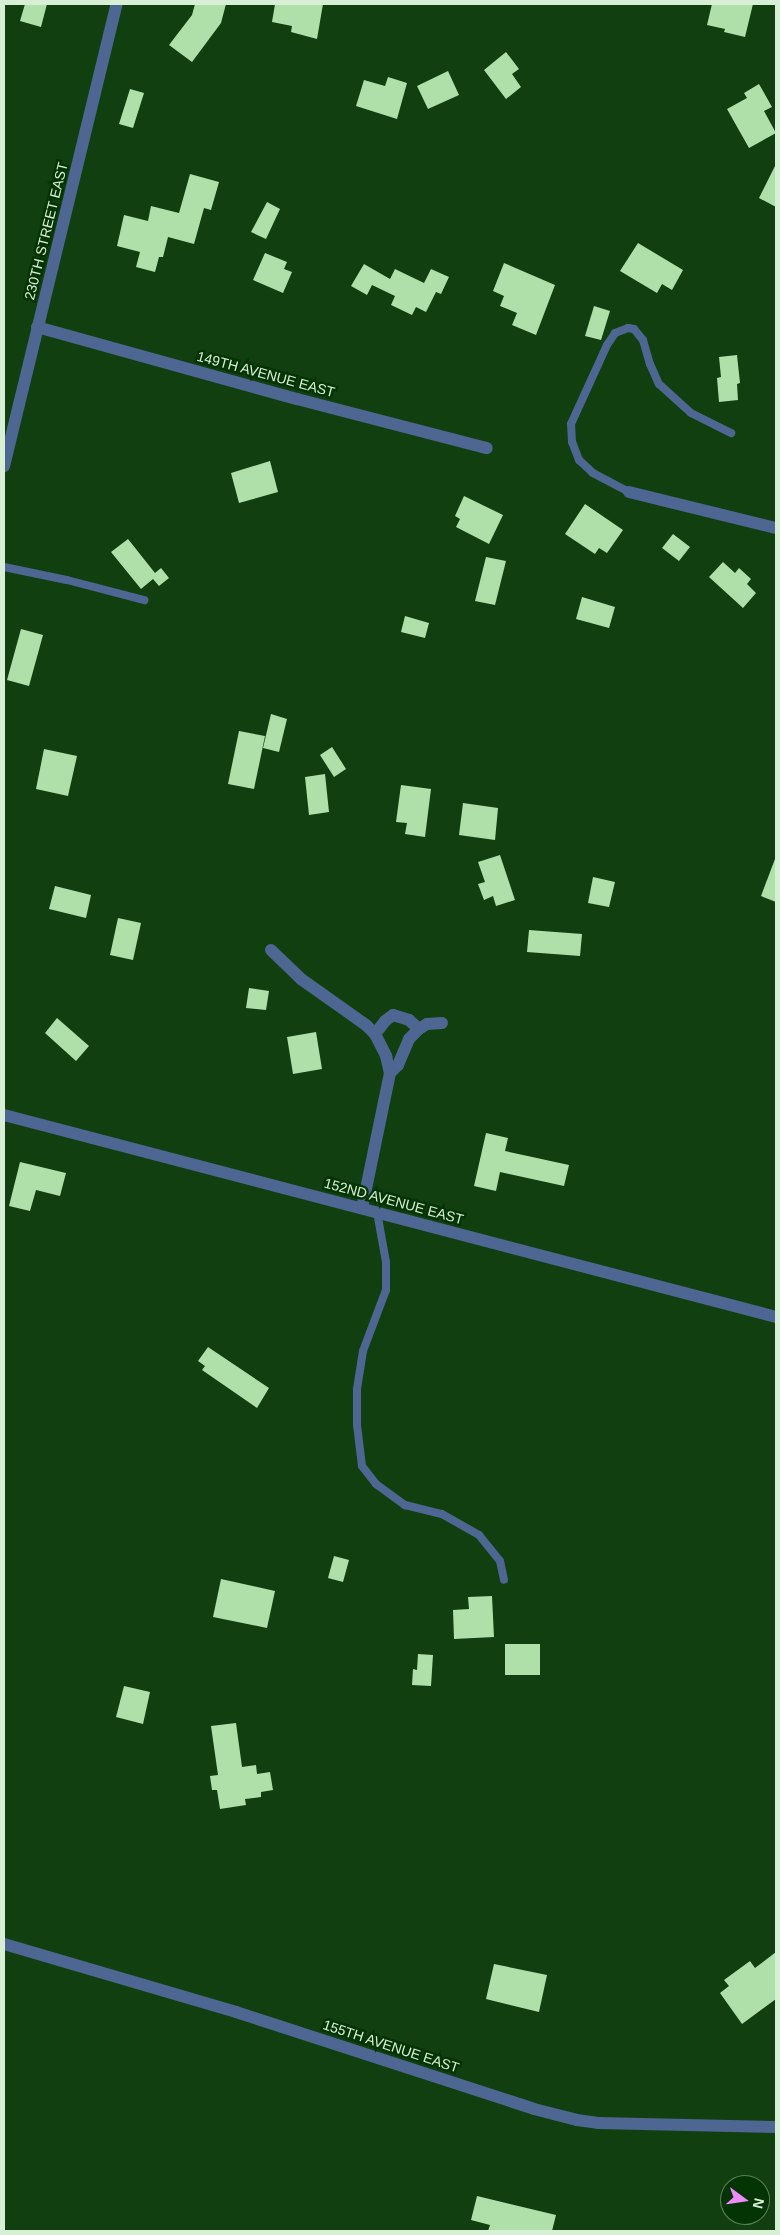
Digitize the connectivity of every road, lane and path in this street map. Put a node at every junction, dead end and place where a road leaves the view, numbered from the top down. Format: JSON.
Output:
{"nodes":[{"id":1,"x":117,"y":4,"type":"edge"},
{"id":2,"x":37,"y":327,"type":"junction"},
{"id":3,"x":731,"y":433,"type":"dead end"},
{"id":4,"x":487,"y":448,"type":"dead end"},
{"id":5,"x":4,"y":466,"type":"edge"},
{"id":6,"x":629,"y":492,"type":"joint"},
{"id":7,"x":776,"y":528,"type":"edge"},
{"id":8,"x":4,"y":567,"type":"edge"},
{"id":9,"x":144,"y":600,"type":"dead end"},
{"id":10,"x":271,"y":950,"type":"dead end"},
{"id":11,"x":442,"y":1023,"type":"dead end"},
{"id":12,"x":419,"y":1029,"type":"junction"},
{"id":13,"x":375,"y":1034,"type":"junction"},
{"id":14,"x":390,"y":1073,"type":"junction"},
{"id":15,"x":4,"y":1114,"type":"edge"},
{"id":16,"x":362,"y":1208,"type":"junction"},
{"id":17,"x":376,"y":1212,"type":"junction"},
{"id":18,"x":776,"y":1317,"type":"edge"},
{"id":19,"x":504,"y":1580,"type":"dead end"},
{"id":20,"x":4,"y":1944,"type":"edge"},
{"id":21,"x":776,"y":2127,"type":"edge"}],
"edges":[{"from":1,"to":2,"type":"street","name":"230TH STREET EAST"},
{"from":2,"to":4,"type":"street","name":"149TH AVENUE EAST"},
{"from":2,"to":5,"type":"street","name":"230TH STREET EAST"},
{"from":3,"to":6,"type":"lane"},
{"from":6,"to":7,"type":"street"},
{"from":8,"to":9,"type":"lane"},
{"from":10,"to":13,"type":"street"},
{"from":11,"to":12,"type":"street"},
{"from":12,"to":13,"type":"street"},
{"from":12,"to":14,"type":"street"},
{"from":13,"to":14,"type":"street"},
{"from":14,"to":16,"type":"street"},
{"from":15,"to":16,"type":"street","name":"152ND AVENUE EAST"},
{"from":16,"to":17,"type":"street","name":"152ND AVENUE EAST"},
{"from":17,"to":18,"type":"street","name":"152ND AVENUE EAST"},
{"from":17,"to":19,"type":"lane"},
{"from":20,"to":21,"type":"street","name":"155TH AVENUE EAST"}]}
